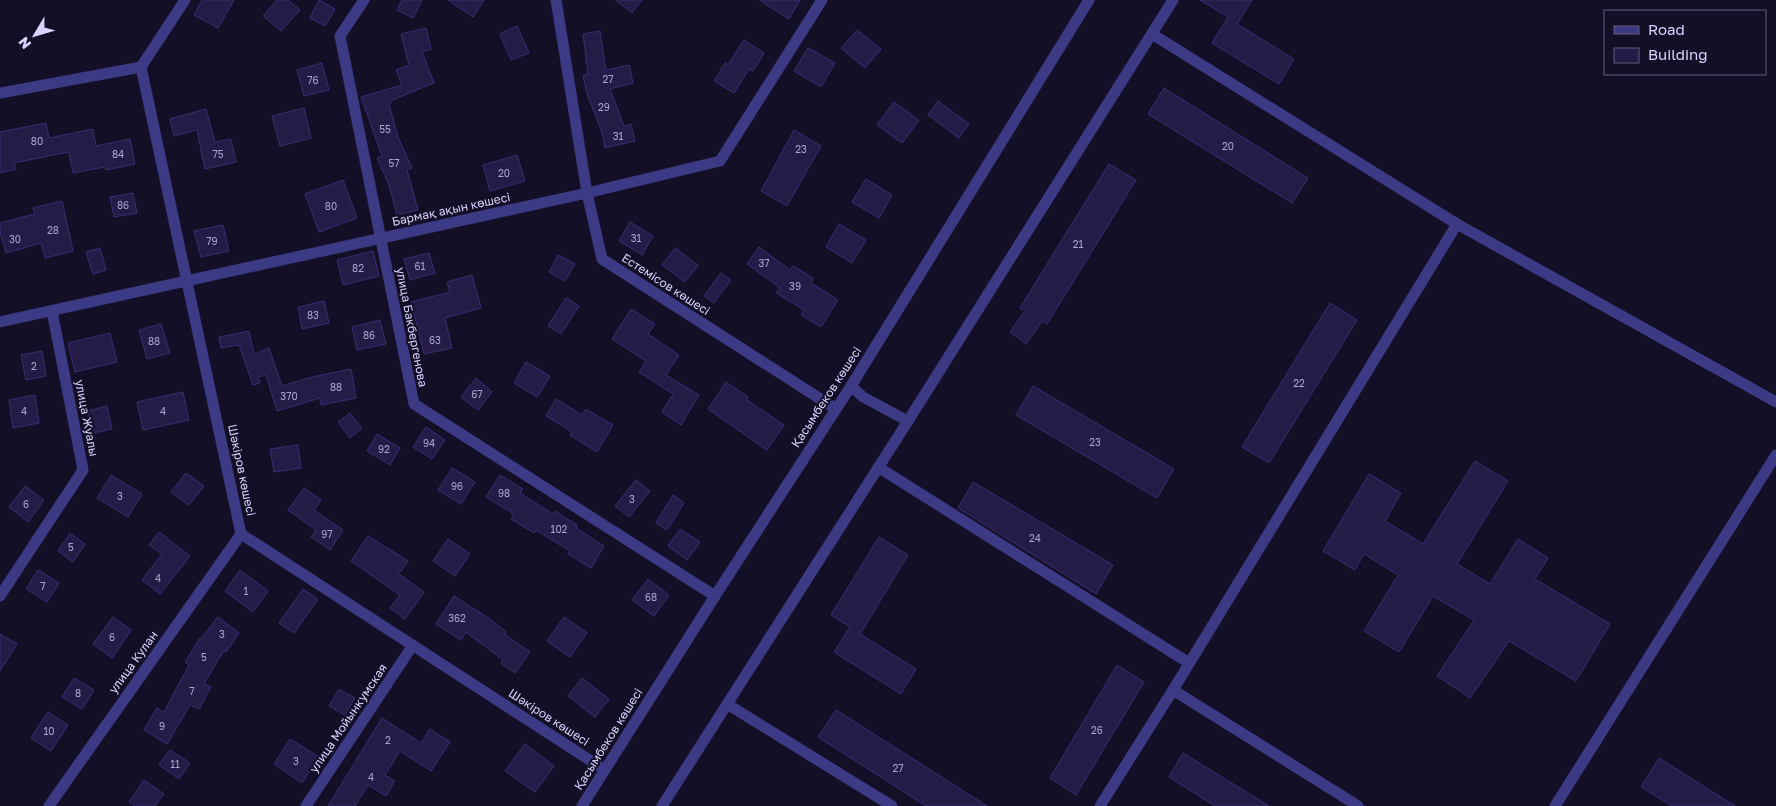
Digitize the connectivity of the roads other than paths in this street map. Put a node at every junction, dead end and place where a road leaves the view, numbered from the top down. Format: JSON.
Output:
{"nodes":[{"id":1,"x":185,"y":0,"type":"edge"},
{"id":2,"x":364,"y":0,"type":"edge"},
{"id":3,"x":556,"y":0,"type":"edge"},
{"id":4,"x":822,"y":0,"type":"edge"},
{"id":5,"x":1089,"y":0,"type":"edge"},
{"id":6,"x":1173,"y":0,"type":"edge"},
{"id":7,"x":1152,"y":34,"type":"junction"},
{"id":8,"x":141,"y":67,"type":"junction"},
{"id":9,"x":0,"y":93,"type":"edge"},
{"id":10,"x":588,"y":193,"type":"junction"},
{"id":11,"x":1457,"y":224,"type":"junction"},
{"id":12,"x":381,"y":238,"type":"junction"},
{"id":13,"x":187,"y":281,"type":"junction"},
{"id":14,"x":52,"y":310,"type":"junction"},
{"id":15,"x":0,"y":322,"type":"edge"},
{"id":16,"x":851,"y":386,"type":"junction"},
{"id":17,"x":1776,"y":402,"type":"edge"},
{"id":18,"x":836,"y":409,"type":"junction"},
{"id":19,"x":908,"y":421,"type":"junction"},
{"id":20,"x":1776,"y":455,"type":"edge"},
{"id":21,"x":878,"y":467,"type":"junction"},
{"id":22,"x":242,"y":534,"type":"junction"},
{"id":23,"x":0,"y":596,"type":"edge"},
{"id":24,"x":715,"y":596,"type":"junction"},
{"id":25,"x":413,"y":645,"type":"junction"},
{"id":26,"x":1189,"y":664,"type":"junction"},
{"id":27,"x":1173,"y":690,"type":"junction"},
{"id":28,"x":727,"y":704,"type":"junction"},
{"id":29,"x":605,"y":770,"type":"junction"},
{"id":30,"x":49,"y":806,"type":"edge"},
{"id":31,"x":306,"y":806,"type":"edge"},
{"id":32,"x":582,"y":806,"type":"edge"},
{"id":33,"x":662,"y":806,"type":"edge"},
{"id":34,"x":892,"y":806,"type":"edge"},
{"id":35,"x":1100,"y":806,"type":"edge"},
{"id":36,"x":1358,"y":806,"type":"edge"},
{"id":37,"x":1555,"y":806,"type":"edge"}],
"edges":[{"from":1,"to":8,"type":"street"},
{"from":2,"to":12,"type":"street","name":"улица Бакбергенова"},
{"from":3,"to":10,"type":"street","name":"Естемісов көшесі"},
{"from":4,"to":10,"type":"street","name":"Бармақ ақын көшесі"},
{"from":5,"to":16,"type":"street","name":"Қасымбеков көшесі"},
{"from":6,"to":7,"type":"street"},
{"from":7,"to":11,"type":"street"},
{"from":7,"to":19,"type":"street"},
{"from":8,"to":9,"type":"street"},
{"from":8,"to":13,"type":"street","name":"Шәкіров көшесі"},
{"from":10,"to":12,"type":"street","name":"Бармақ ақын көшесі"},
{"from":10,"to":18,"type":"street","name":"Естемісов көшесі"},
{"from":11,"to":17,"type":"street"},
{"from":11,"to":26,"type":"street"},
{"from":12,"to":13,"type":"street","name":"Бармақ ақын көшесі"},
{"from":12,"to":24,"type":"street","name":"улица Бакбергенова"},
{"from":13,"to":14,"type":"street","name":"Бармақ ақын көшесі"},
{"from":13,"to":22,"type":"street","name":"Шәкіров көшесі"},
{"from":14,"to":15,"type":"street","name":"Бармақ ақын көшесі"},
{"from":14,"to":23,"type":"street","name":"улица Жуалы"},
{"from":16,"to":18,"type":"street","name":"Қасымбеков көшесі"},
{"from":16,"to":19,"type":"street"},
{"from":18,"to":24,"type":"street","name":"Қасымбеков көшесі"},
{"from":19,"to":21,"type":"street"},
{"from":20,"to":37,"type":"street"},
{"from":21,"to":26,"type":"street"},
{"from":21,"to":28,"type":"street"},
{"from":22,"to":25,"type":"street","name":"Шәкіров көшесі"},
{"from":22,"to":30,"type":"street","name":"улица Кулан"},
{"from":24,"to":29,"type":"street","name":"Қасымбеков көшесі"},
{"from":25,"to":29,"type":"street","name":"Шәкіров көшесі"},
{"from":25,"to":31,"type":"street","name":"улица Мойынкумская"},
{"from":26,"to":27,"type":"street"},
{"from":27,"to":35,"type":"street"},
{"from":27,"to":36,"type":"street"},
{"from":28,"to":33,"type":"street"},
{"from":28,"to":34,"type":"street"},
{"from":29,"to":32,"type":"street","name":"Қасымбеков көшесі"}]}
